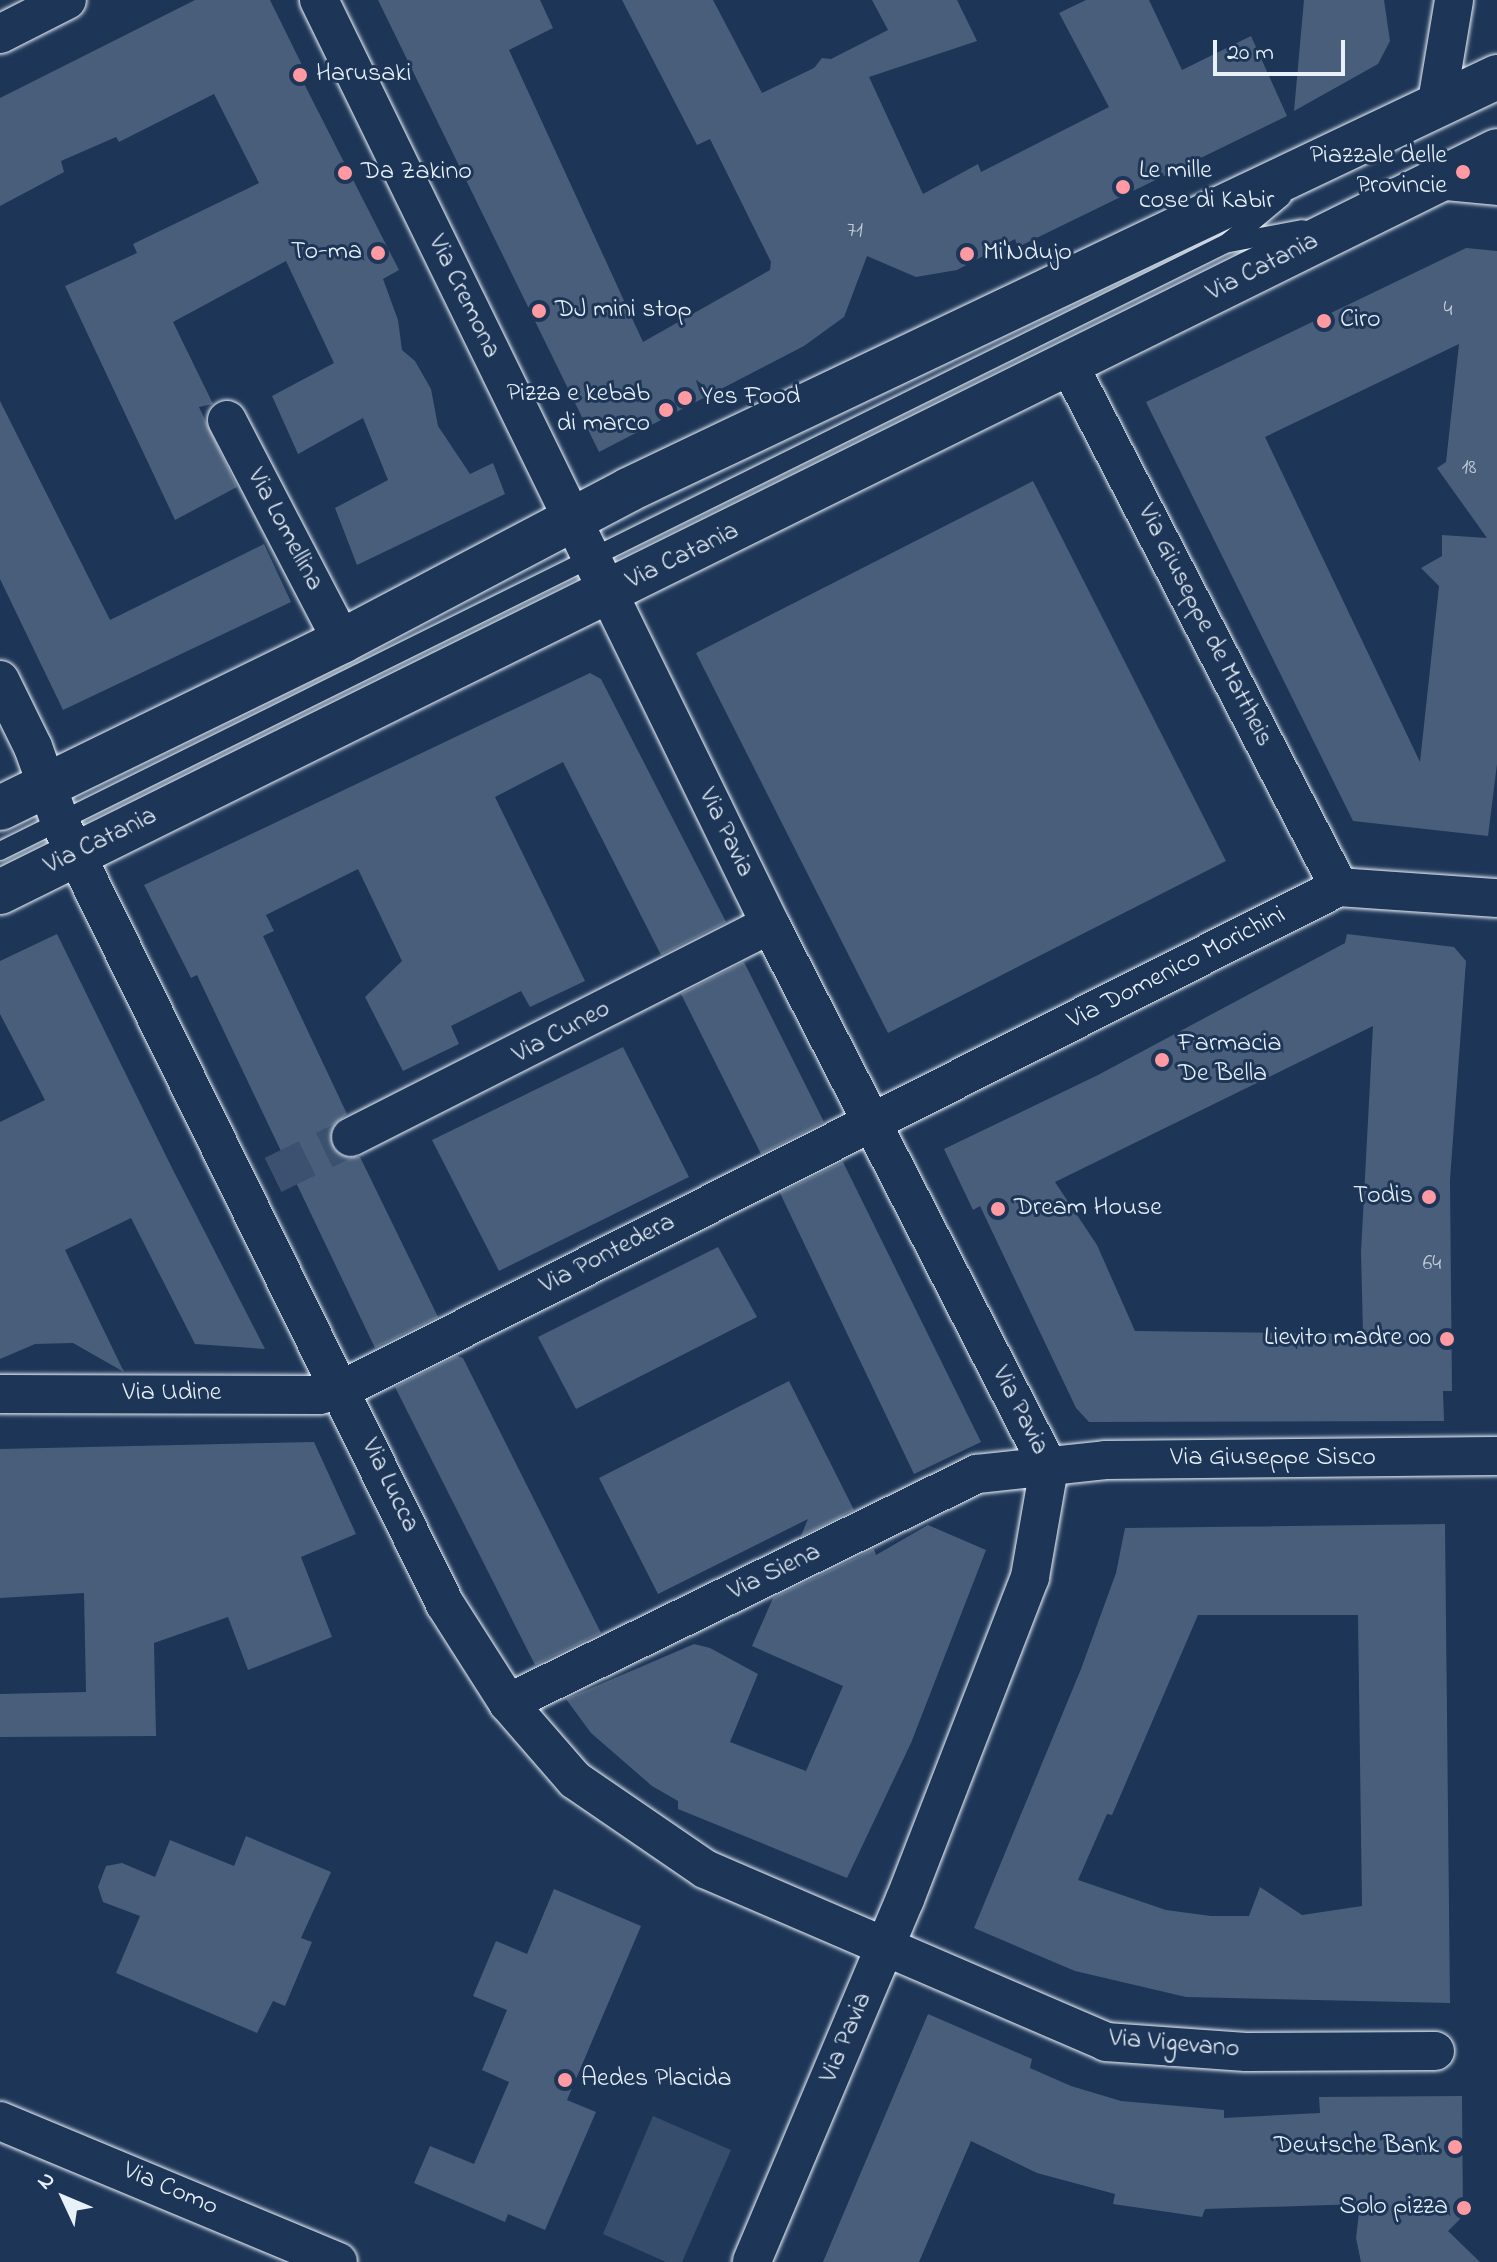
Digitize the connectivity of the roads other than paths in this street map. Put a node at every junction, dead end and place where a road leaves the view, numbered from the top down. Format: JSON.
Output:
{"nodes":[{"id":1,"x":67,"y":0,"type":"edge"},
{"id":2,"x":319,"y":0,"type":"edge"},
{"id":3,"x":1454,"y":0,"type":"edge"},
{"id":4,"x":0,"y":34,"type":"edge"},
{"id":5,"x":1497,"y":77,"type":"edge"},
{"id":6,"x":1437,"y":102,"type":"junction"},
{"id":7,"x":1336,"y":151,"type":"junction"},
{"id":8,"x":1497,"y":151,"type":"edge"},
{"id":9,"x":1436,"y":180,"type":"junction"},
{"id":10,"x":1497,"y":186,"type":"edge"},
{"id":11,"x":1364,"y":218,"type":"junction"},
{"id":12,"x":1227,"y":243,"type":"junction"},
{"id":13,"x":1069,"y":365,"type":"junction"},
{"id":14,"x":227,"y":420,"type":"dead end"},
{"id":15,"x":571,"y":519,"type":"junction"},
{"id":16,"x":600,"y":578,"type":"junction"},
{"id":17,"x":342,"y":641,"type":"junction"},
{"id":18,"x":0,"y":680,"type":"edge"},
{"id":19,"x":0,"y":808,"type":"edge"},
{"id":20,"x":59,"y":821,"type":"junction"},
{"id":21,"x":0,"y":851,"type":"edge"},
{"id":22,"x":1339,"y":887,"type":"junction"},
{"id":23,"x":0,"y":892,"type":"edge"},
{"id":24,"x":1497,"y":898,"type":"edge"},
{"id":25,"x":770,"y":924,"type":"junction"},
{"id":26,"x":873,"y":1122,"type":"junction"},
{"id":27,"x":351,"y":1137,"type":"tunnel mouth"},
{"id":28,"x":343,"y":1389,"type":"junction"},
{"id":29,"x":0,"y":1394,"type":"edge"},
{"id":30,"x":1497,"y":1456,"type":"edge"},
{"id":31,"x":1049,"y":1468,"type":"junction"},
{"id":32,"x":508,"y":1703,"type":"junction"},
{"id":33,"x":884,"y":1947,"type":"junction"},
{"id":34,"x":1435,"y":2051,"type":"dead end"},
{"id":35,"x":0,"y":2121,"type":"edge"},
{"id":36,"x":338,"y":2262,"type":"edge"},
{"id":37,"x":752,"y":2262,"type":"edge"}],
"edges":[{"from":1,"to":4,"type":"street"},
{"from":2,"to":15,"type":"street","name":"Via Cremona"},
{"from":3,"to":6,"type":"street"},
{"from":5,"to":6,"type":"main road","name":"Via Catania"},
{"from":6,"to":7,"type":"main road","name":"Via Catania"},
{"from":7,"to":12,"type":"lane","name":"Via Catania"},
{"from":7,"to":15,"type":"main road","name":"Via Catania"},
{"from":8,"to":9,"type":"main road","name":"Via Catania"},
{"from":9,"to":10,"type":"street"},
{"from":9,"to":11,"type":"main road","name":"Via Catania"},
{"from":11,"to":12,"type":"lane","name":"Via Catania"},
{"from":11,"to":13,"type":"main road","name":"Via Catania"},
{"from":12,"to":16,"type":"lane","name":"Via Catania"},
{"from":13,"to":16,"type":"main road","name":"Via Catania"},
{"from":13,"to":22,"type":"street","name":"Via Giuseppe de Mattheis"},
{"from":14,"to":17,"type":"street","name":"Via Lomellina"},
{"from":15,"to":16,"type":"street","name":"Via Cremona"},
{"from":15,"to":17,"type":"main road","name":"Via Catania"},
{"from":16,"to":20,"type":"main road","name":"Via Catania"},
{"from":16,"to":25,"type":"street","name":"Via Pavia"},
{"from":17,"to":20,"type":"main road","name":"Via Catania"},
{"from":18,"to":20,"type":"street","name":"Via Lucca"},
{"from":19,"to":20,"type":"main road","name":"Via Catania"},
{"from":20,"to":21,"type":"lane","name":"Via Catania"},
{"from":20,"to":23,"type":"main road","name":"Via Catania"},
{"from":20,"to":28,"type":"street","name":"Via Lucca"},
{"from":22,"to":24,"type":"street"},
{"from":22,"to":26,"type":"street","name":"Via Domenico Morichini"},
{"from":25,"to":26,"type":"street","name":"Via Pavia"},
{"from":25,"to":27,"type":"street","name":"Via Cuneo"},
{"from":26,"to":28,"type":"street","name":"Via Pontedera"},
{"from":26,"to":31,"type":"street","name":"Via Pavia"},
{"from":28,"to":29,"type":"street","name":"Via Udine"},
{"from":28,"to":32,"type":"street","name":"Via Lucca"},
{"from":30,"to":31,"type":"street","name":"Via Giuseppe Sisco"},
{"from":31,"to":32,"type":"street","name":"Via Siena"},
{"from":31,"to":33,"type":"street","name":"Via Pavia"},
{"from":32,"to":33,"type":"street","name":"Via Lucca"},
{"from":33,"to":34,"type":"street","name":"Via Vigevano"},
{"from":33,"to":37,"type":"street","name":"Via Pavia"},
{"from":35,"to":36,"type":"street","name":"Via Como"}]}
